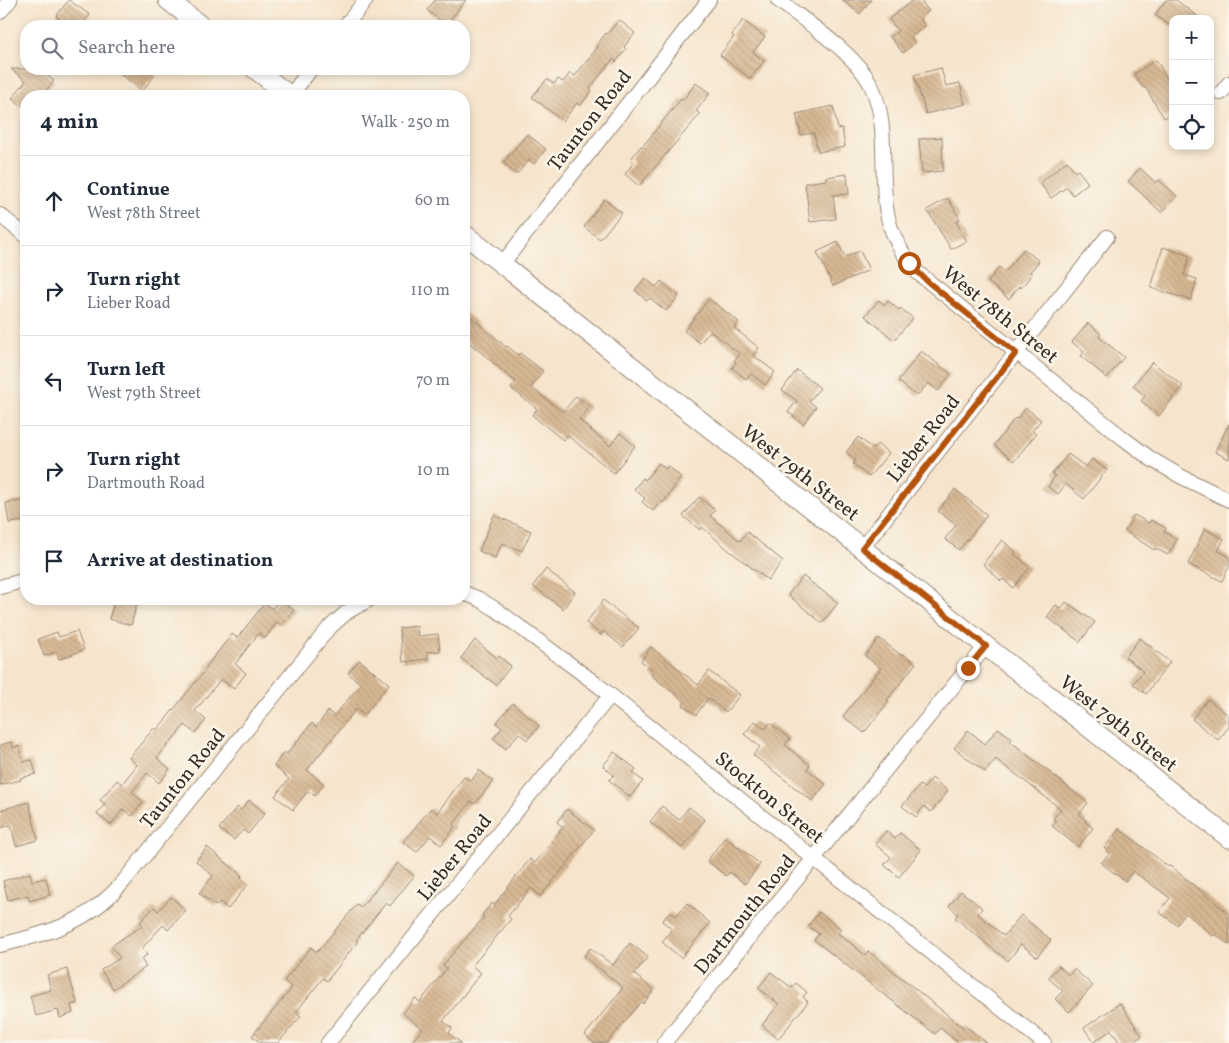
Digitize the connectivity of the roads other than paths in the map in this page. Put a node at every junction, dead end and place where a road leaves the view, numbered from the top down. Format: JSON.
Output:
{"nodes":[{"id":1,"x":10,"y":0,"type":"edge"},
{"id":2,"x":168,"y":0,"type":"edge"},
{"id":3,"x":366,"y":0,"type":"edge"},
{"id":4,"x":708,"y":0,"type":"edge"},
{"id":5,"x":778,"y":0,"type":"edge"},
{"id":6,"x":0,"y":12,"type":"edge"},
{"id":7,"x":193,"y":20,"type":"edge"},
{"id":8,"x":350,"y":20,"type":"edge"},
{"id":9,"x":263,"y":75,"type":"edge"},
{"id":10,"x":306,"y":75,"type":"edge"},
{"id":11,"x":282,"y":90,"type":"edge"},
{"id":12,"x":295,"y":90,"type":"edge"},
{"id":13,"x":0,"y":216,"type":"edge"},
{"id":14,"x":20,"y":231,"type":"edge"},
{"id":15,"x":1107,"y":238,"type":"dead end"},
{"id":16,"x":470,"y":239,"type":"edge"},
{"id":17,"x":502,"y":264,"type":"junction"},
{"id":18,"x":1016,"y":353,"type":"junction"},
{"id":19,"x":1229,"y":500,"type":"edge"},
{"id":20,"x":862,"y":548,"type":"junction"},
{"id":21,"x":20,"y":582,"type":"edge"},
{"id":22,"x":0,"y":587,"type":"edge"},
{"id":23,"x":470,"y":596,"type":"edge"},
{"id":24,"x":359,"y":605,"type":"edge"},
{"id":25,"x":986,"y":646,"type":"junction"},
{"id":26,"x":610,"y":696,"type":"junction"},
{"id":27,"x":1229,"y":838,"type":"edge"},
{"id":28,"x":814,"y":858,"type":"junction"},
{"id":29,"x":0,"y":946,"type":"edge"},
{"id":30,"x":328,"y":1043,"type":"edge"},
{"id":31,"x":664,"y":1043,"type":"edge"},
{"id":32,"x":1044,"y":1043,"type":"edge"}],
"edges":[{"from":1,"to":6,"type":"street"},
{"from":2,"to":7,"type":"main road"},
{"from":3,"to":8,"type":"street"},
{"from":4,"to":17,"type":"street","name":"Taunton Road"},
{"from":5,"to":18,"type":"street","name":"West 78th Street"},
{"from":9,"to":11,"type":"main road"},
{"from":10,"to":12,"type":"street"},
{"from":13,"to":14,"type":"street"},
{"from":15,"to":18,"type":"street","name":"Lieber Road"},
{"from":16,"to":17,"type":"main road","name":"West 79th Street"},
{"from":17,"to":20,"type":"main road","name":"West 79th Street"},
{"from":18,"to":19,"type":"street","name":"West 78th Street"},
{"from":18,"to":20,"type":"street","name":"Lieber Road"},
{"from":20,"to":25,"type":"main road","name":"West 79th Street"},
{"from":21,"to":22,"type":"street"},
{"from":23,"to":26,"type":"street","name":"Stockton Street"},
{"from":24,"to":29,"type":"street","name":"Taunton Road"},
{"from":25,"to":27,"type":"main road","name":"West 79th Street"},
{"from":25,"to":28,"type":"street","name":"Dartmouth Road"},
{"from":26,"to":28,"type":"street","name":"Stockton Street"},
{"from":26,"to":30,"type":"street","name":"Lieber Road"},
{"from":28,"to":31,"type":"street","name":"Dartmouth Road"},
{"from":28,"to":32,"type":"street","name":"Stockton Street"}]}
